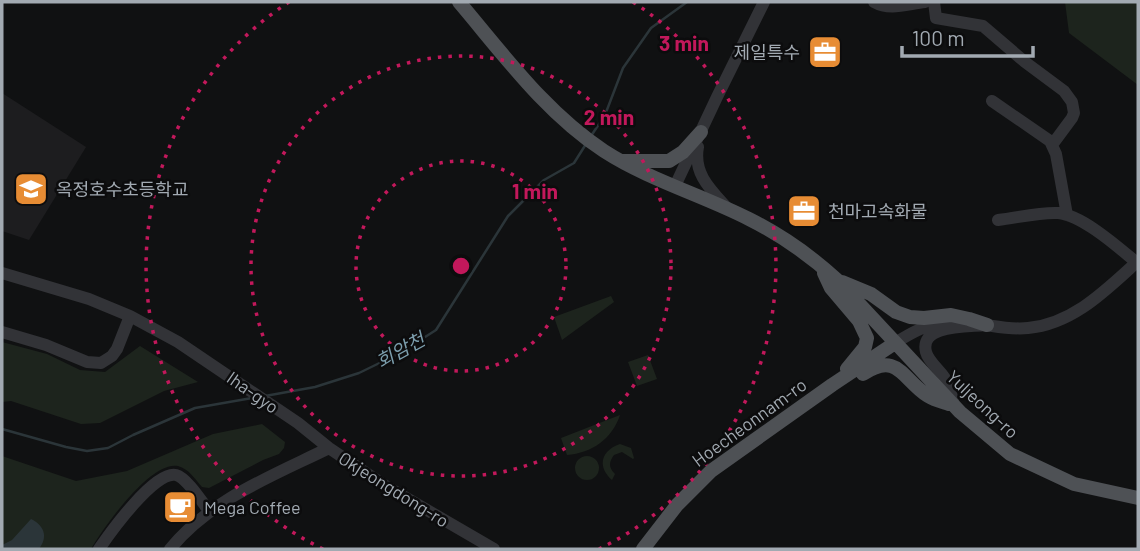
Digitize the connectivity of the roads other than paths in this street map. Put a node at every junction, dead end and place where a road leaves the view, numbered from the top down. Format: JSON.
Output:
{"nodes":[{"id":1,"x":459,"y":2,"type":"edge"},
{"id":2,"x":764,"y":2,"type":"edge"},
{"id":3,"x":874,"y":2,"type":"edge"},
{"id":4,"x":925,"y":2,"type":"edge"},
{"id":5,"x":934,"y":2,"type":"edge"},
{"id":6,"x":992,"y":101,"type":"dead end"},
{"id":7,"x":701,"y":132,"type":"junction"},
{"id":8,"x":1052,"y":145,"type":"junction"},
{"id":9,"x":623,"y":161,"type":"junction"},
{"id":10,"x":675,"y":186,"type":"junction"},
{"id":11,"x":728,"y":209,"type":"junction"},
{"id":12,"x":1067,"y":215,"type":"junction"},
{"id":13,"x":998,"y":220,"type":"dead end"},
{"id":14,"x":818,"y":262,"type":"junction"},
{"id":15,"x":1137,"y":262,"type":"edge"},
{"id":16,"x":2,"y":273,"type":"edge"},
{"id":17,"x":837,"y":280,"type":"junction"},
{"id":18,"x":130,"y":316,"type":"junction"},
{"id":19,"x":987,"y":325,"type":"junction"},
{"id":20,"x":2,"y":332,"type":"edge"},
{"id":21,"x":895,"y":343,"type":"junction"},
{"id":22,"x":832,"y":385,"type":"junction"},
{"id":23,"x":954,"y":406,"type":"junction"},
{"id":24,"x":298,"y":423,"type":"joint"},
{"id":25,"x":329,"y":448,"type":"junction"},
{"id":26,"x":1138,"y":498,"type":"edge"},
{"id":27,"x":209,"y":511,"type":"junction"},
{"id":28,"x":99,"y":549,"type":"edge"},
{"id":29,"x":170,"y":549,"type":"edge"},
{"id":30,"x":494,"y":549,"type":"edge"},
{"id":31,"x":643,"y":549,"type":"edge"}],
"edges":[{"from":1,"to":9,"type":"main road","name":"Yuljeong-ro"},
{"from":2,"to":7,"type":"street"},
{"from":3,"to":4,"type":"street"},
{"from":5,"to":8,"type":"street"},
{"from":6,"to":8,"type":"street"},
{"from":7,"to":9,"type":"main road"},
{"from":7,"to":10,"type":"street"},
{"from":7,"to":11,"type":"street"},
{"from":8,"to":12,"type":"street"},
{"from":9,"to":10,"type":"main road","name":"Yuljeong-ro"},
{"from":10,"to":11,"type":"main road","name":"Yuljeong-ro"},
{"from":11,"to":14,"type":"main road","name":"Yuljeong-ro"},
{"from":12,"to":13,"type":"street"},
{"from":12,"to":15,"type":"street"},
{"from":14,"to":17,"type":"main road","name":"Yuljeong-ro"},
{"from":14,"to":22,"type":"main road"},
{"from":15,"to":19,"type":"street"},
{"from":16,"to":18,"type":"street"},
{"from":17,"to":19,"type":"main road"},
{"from":17,"to":21,"type":"main road","name":"Yuljeong-ro"},
{"from":18,"to":20,"type":"street"},
{"from":18,"to":24,"type":"street","name":"Iha-gyo"},
{"from":19,"to":21,"type":"street"},
{"from":19,"to":23,"type":"street"},
{"from":21,"to":22,"type":"main road","name":"Hoecheonnam-ro"},
{"from":21,"to":23,"type":"main road","name":"Yuljeong-ro"},
{"from":22,"to":23,"type":"main road"},
{"from":22,"to":31,"type":"main road","name":"Hoecheonnam-ro"},
{"from":23,"to":26,"type":"main road","name":"Yuljeong-ro"},
{"from":24,"to":25,"type":"street","name":"Okjeongdong-ro"},
{"from":25,"to":27,"type":"street"},
{"from":25,"to":30,"type":"street","name":"Okjeongdong-ro"},
{"from":27,"to":28,"type":"street"},
{"from":27,"to":29,"type":"street"}]}
